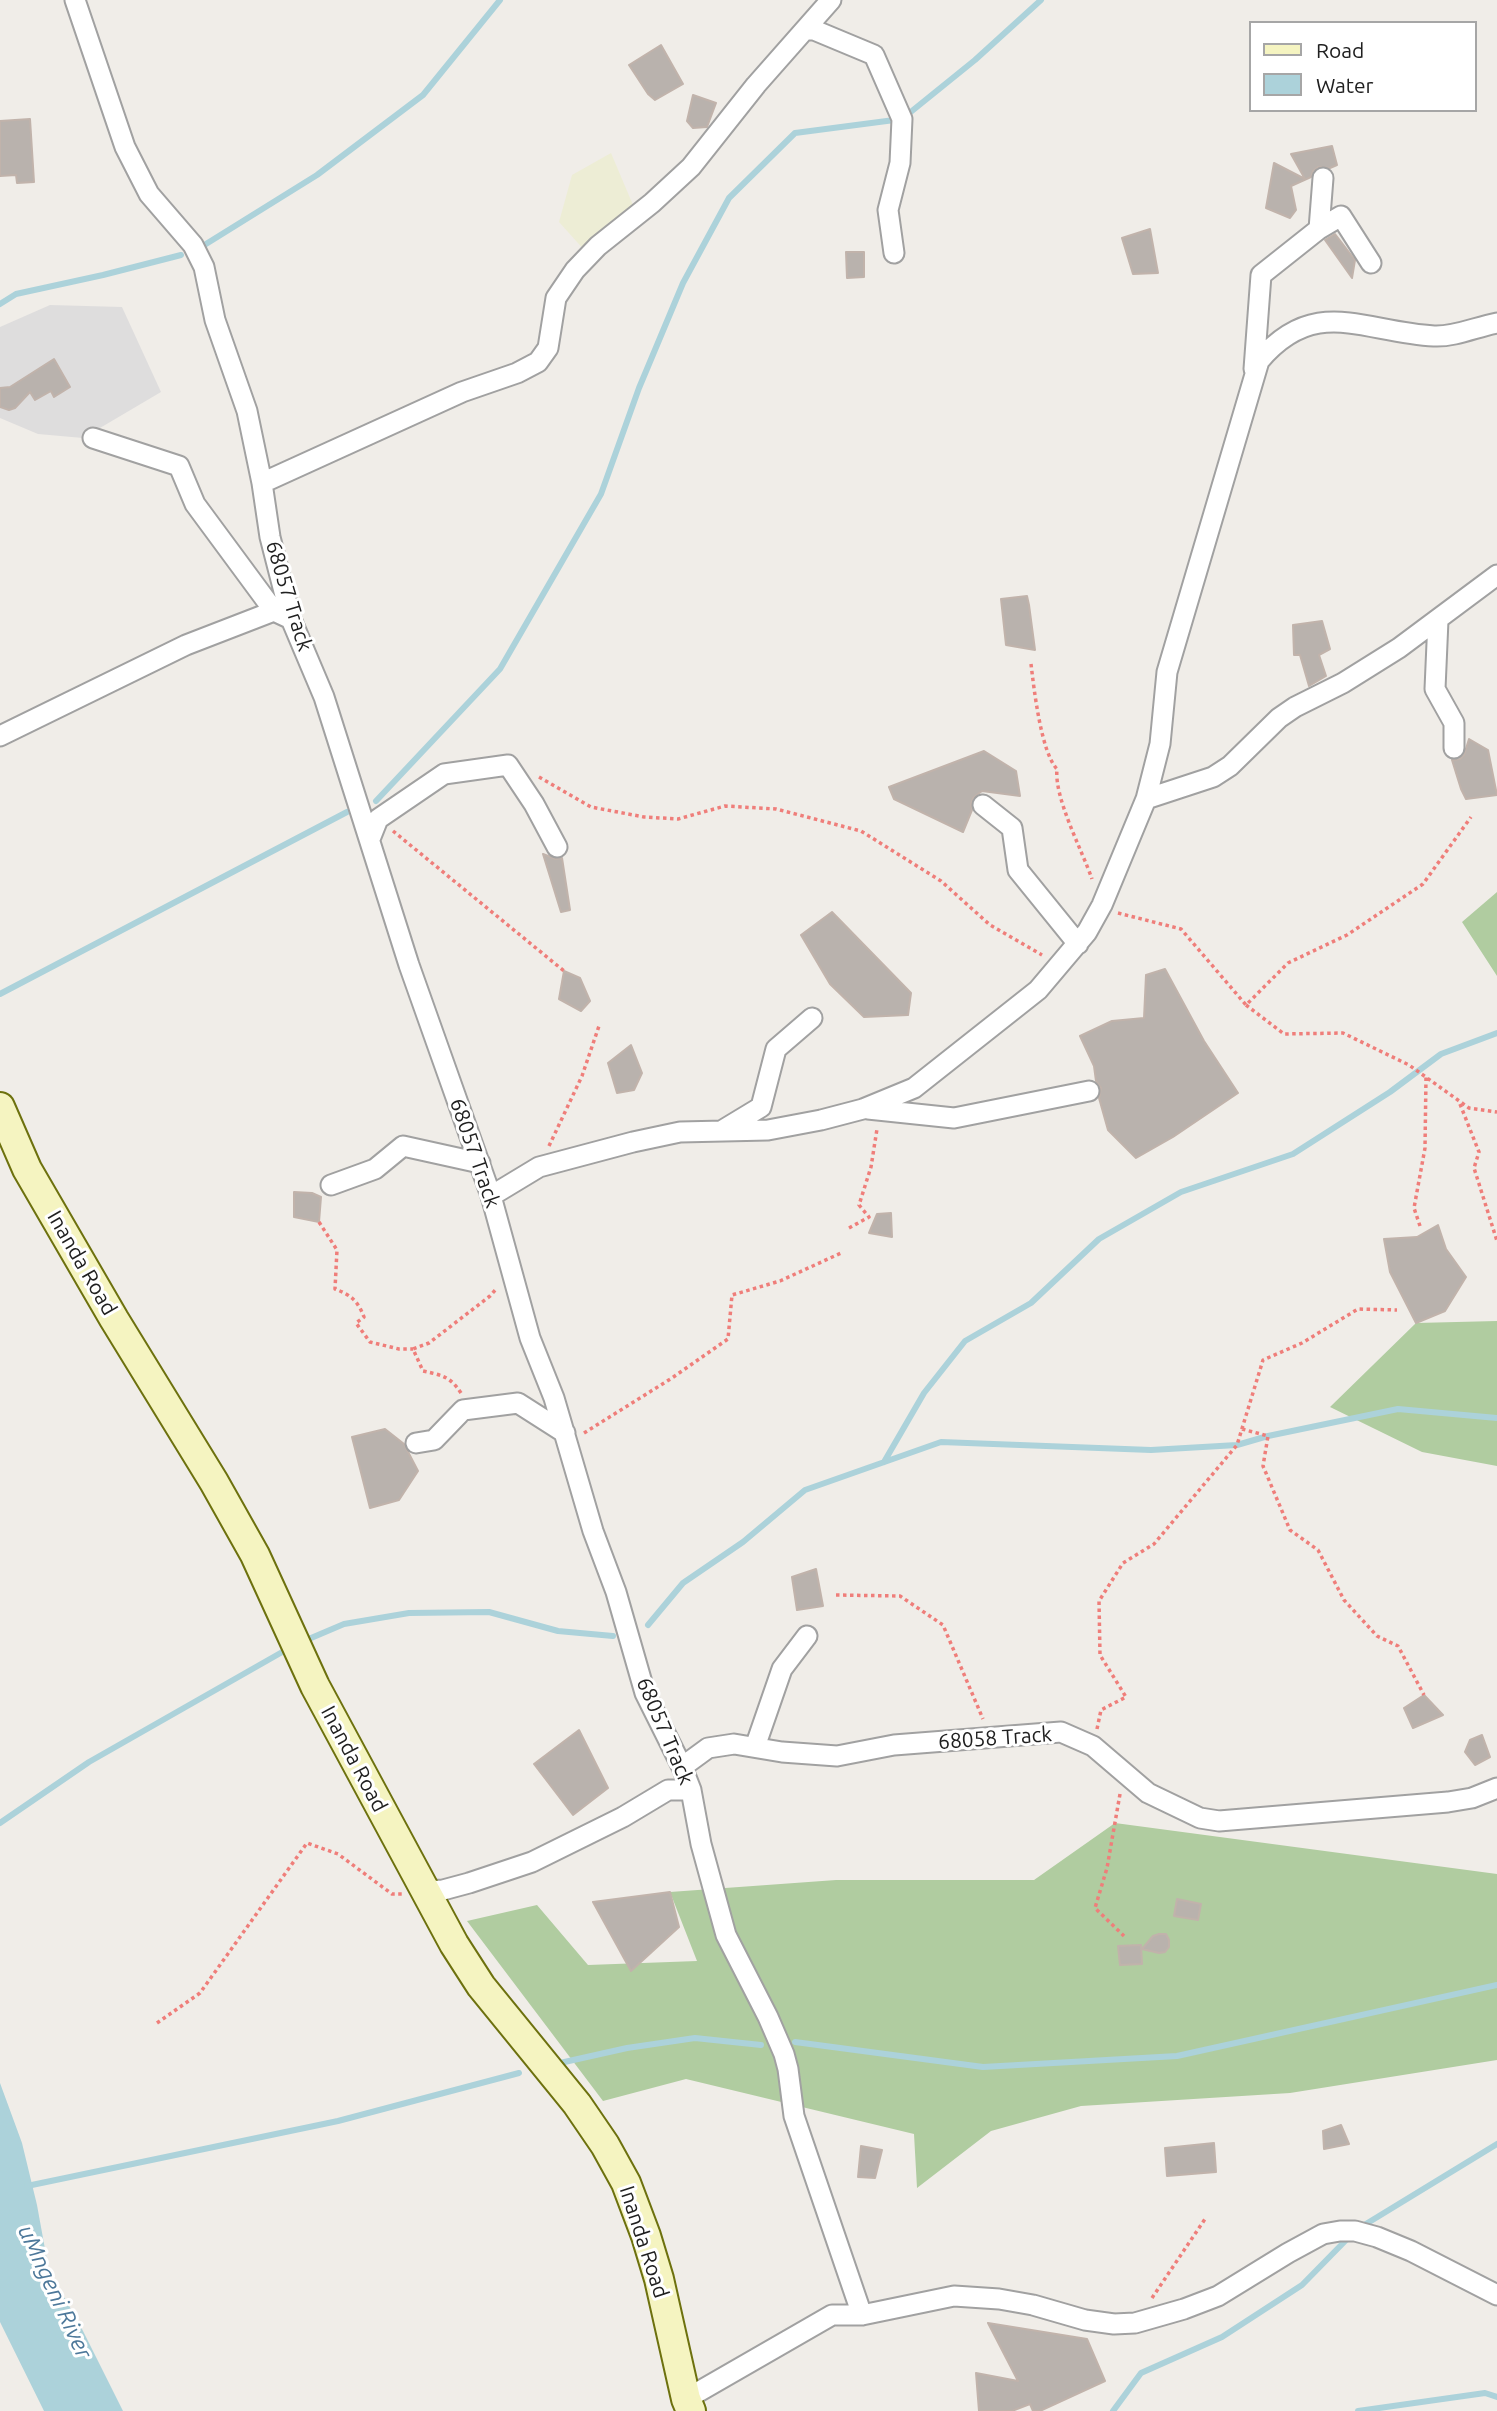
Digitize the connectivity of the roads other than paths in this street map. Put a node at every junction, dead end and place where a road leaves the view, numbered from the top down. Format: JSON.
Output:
{"nodes":[{"id":1,"x":75,"y":0,"type":"edge"},
{"id":2,"x":831,"y":0,"type":"edge"},
{"id":3,"x":805,"y":30,"type":"junction"},
{"id":4,"x":1323,"y":178,"type":"dead end"},
{"id":5,"x":1319,"y":229,"type":"junction"},
{"id":6,"x":894,"y":253,"type":"dead end"},
{"id":7,"x":1371,"y":263,"type":"dead end"},
{"id":8,"x":1497,"y":323,"type":"edge"},
{"id":9,"x":1254,"y":370,"type":"junction"},
{"id":10,"x":93,"y":438,"type":"dead end"},
{"id":11,"x":262,"y":483,"type":"junction"},
{"id":12,"x":1497,"y":575,"type":"edge"},
{"id":13,"x":282,"y":615,"type":"junction"},
{"id":14,"x":1438,"y":620,"type":"junction"},
{"id":15,"x":0,"y":736,"type":"edge"},
{"id":16,"x":1454,"y":748,"type":"dead end"},
{"id":17,"x":1146,"y":799,"type":"junction"},
{"id":18,"x":983,"y":805,"type":"dead end"},
{"id":19,"x":370,"y":839,"type":"junction"},
{"id":20,"x":557,"y":847,"type":"dead end"},
{"id":21,"x":1078,"y":944,"type":"junction"},
{"id":22,"x":812,"y":1018,"type":"dead end"},
{"id":23,"x":1089,"y":1091,"type":"dead end"},
{"id":24,"x":0,"y":1107,"type":"edge"},
{"id":25,"x":871,"y":1109,"type":"junction"},
{"id":26,"x":722,"y":1130,"type":"junction"},
{"id":27,"x":480,"y":1163,"type":"junction"},
{"id":28,"x":331,"y":1185,"type":"dead end"},
{"id":29,"x":491,"y":1196,"type":"junction"},
{"id":30,"x":566,"y":1438,"type":"junction"},
{"id":31,"x":416,"y":1443,"type":"dead end"},
{"id":32,"x":807,"y":1636,"type":"dead end"},
{"id":33,"x":755,"y":1746,"type":"junction"},
{"id":34,"x":682,"y":1767,"type":"junction"},
{"id":35,"x":1497,"y":1788,"type":"edge"},
{"id":36,"x":691,"y":1790,"type":"junction"},
{"id":37,"x":425,"y":1891,"type":"junction"},
{"id":38,"x":1497,"y":2295,"type":"edge"},
{"id":39,"x":862,"y":2315,"type":"junction"},
{"id":40,"x":688,"y":2405,"type":"edge"}],
"edges":[{"from":1,"to":11,"type":"street","name":"68057 Track"},
{"from":2,"to":3,"type":"street"},
{"from":3,"to":6,"type":"street"},
{"from":3,"to":11,"type":"street"},
{"from":4,"to":5,"type":"street"},
{"from":5,"to":7,"type":"street"},
{"from":5,"to":9,"type":"street"},
{"from":8,"to":9,"type":"street"},
{"from":9,"to":17,"type":"street"},
{"from":10,"to":13,"type":"street"},
{"from":11,"to":13,"type":"street","name":"68057 Track"},
{"from":12,"to":14,"type":"street"},
{"from":13,"to":15,"type":"street"},
{"from":13,"to":19,"type":"street","name":"68057 Track"},
{"from":14,"to":16,"type":"street"},
{"from":14,"to":17,"type":"street"},
{"from":17,"to":21,"type":"street"},
{"from":18,"to":21,"type":"street"},
{"from":19,"to":20,"type":"street"},
{"from":19,"to":27,"type":"street","name":"68057 Track"},
{"from":21,"to":25,"type":"street"},
{"from":22,"to":26,"type":"street"},
{"from":23,"to":25,"type":"street"},
{"from":24,"to":37,"type":"street","name":"Inanda Road"},
{"from":25,"to":26,"type":"street"},
{"from":26,"to":29,"type":"street"},
{"from":27,"to":28,"type":"street"},
{"from":27,"to":29,"type":"street","name":"68057 Track"},
{"from":29,"to":30,"type":"street","name":"68057 Track"},
{"from":30,"to":31,"type":"street"},
{"from":30,"to":34,"type":"street","name":"68057 Track"},
{"from":32,"to":33,"type":"street"},
{"from":33,"to":34,"type":"street","name":"68058 Track"},
{"from":33,"to":35,"type":"street","name":"68058 Track"},
{"from":34,"to":36,"type":"street","name":"68057 Track"},
{"from":36,"to":37,"type":"street"},
{"from":36,"to":39,"type":"street","name":"68057 Track"},
{"from":37,"to":40,"type":"street","name":"Inanda Road"},
{"from":38,"to":39,"type":"street"},
{"from":39,"to":40,"type":"street"}]}
